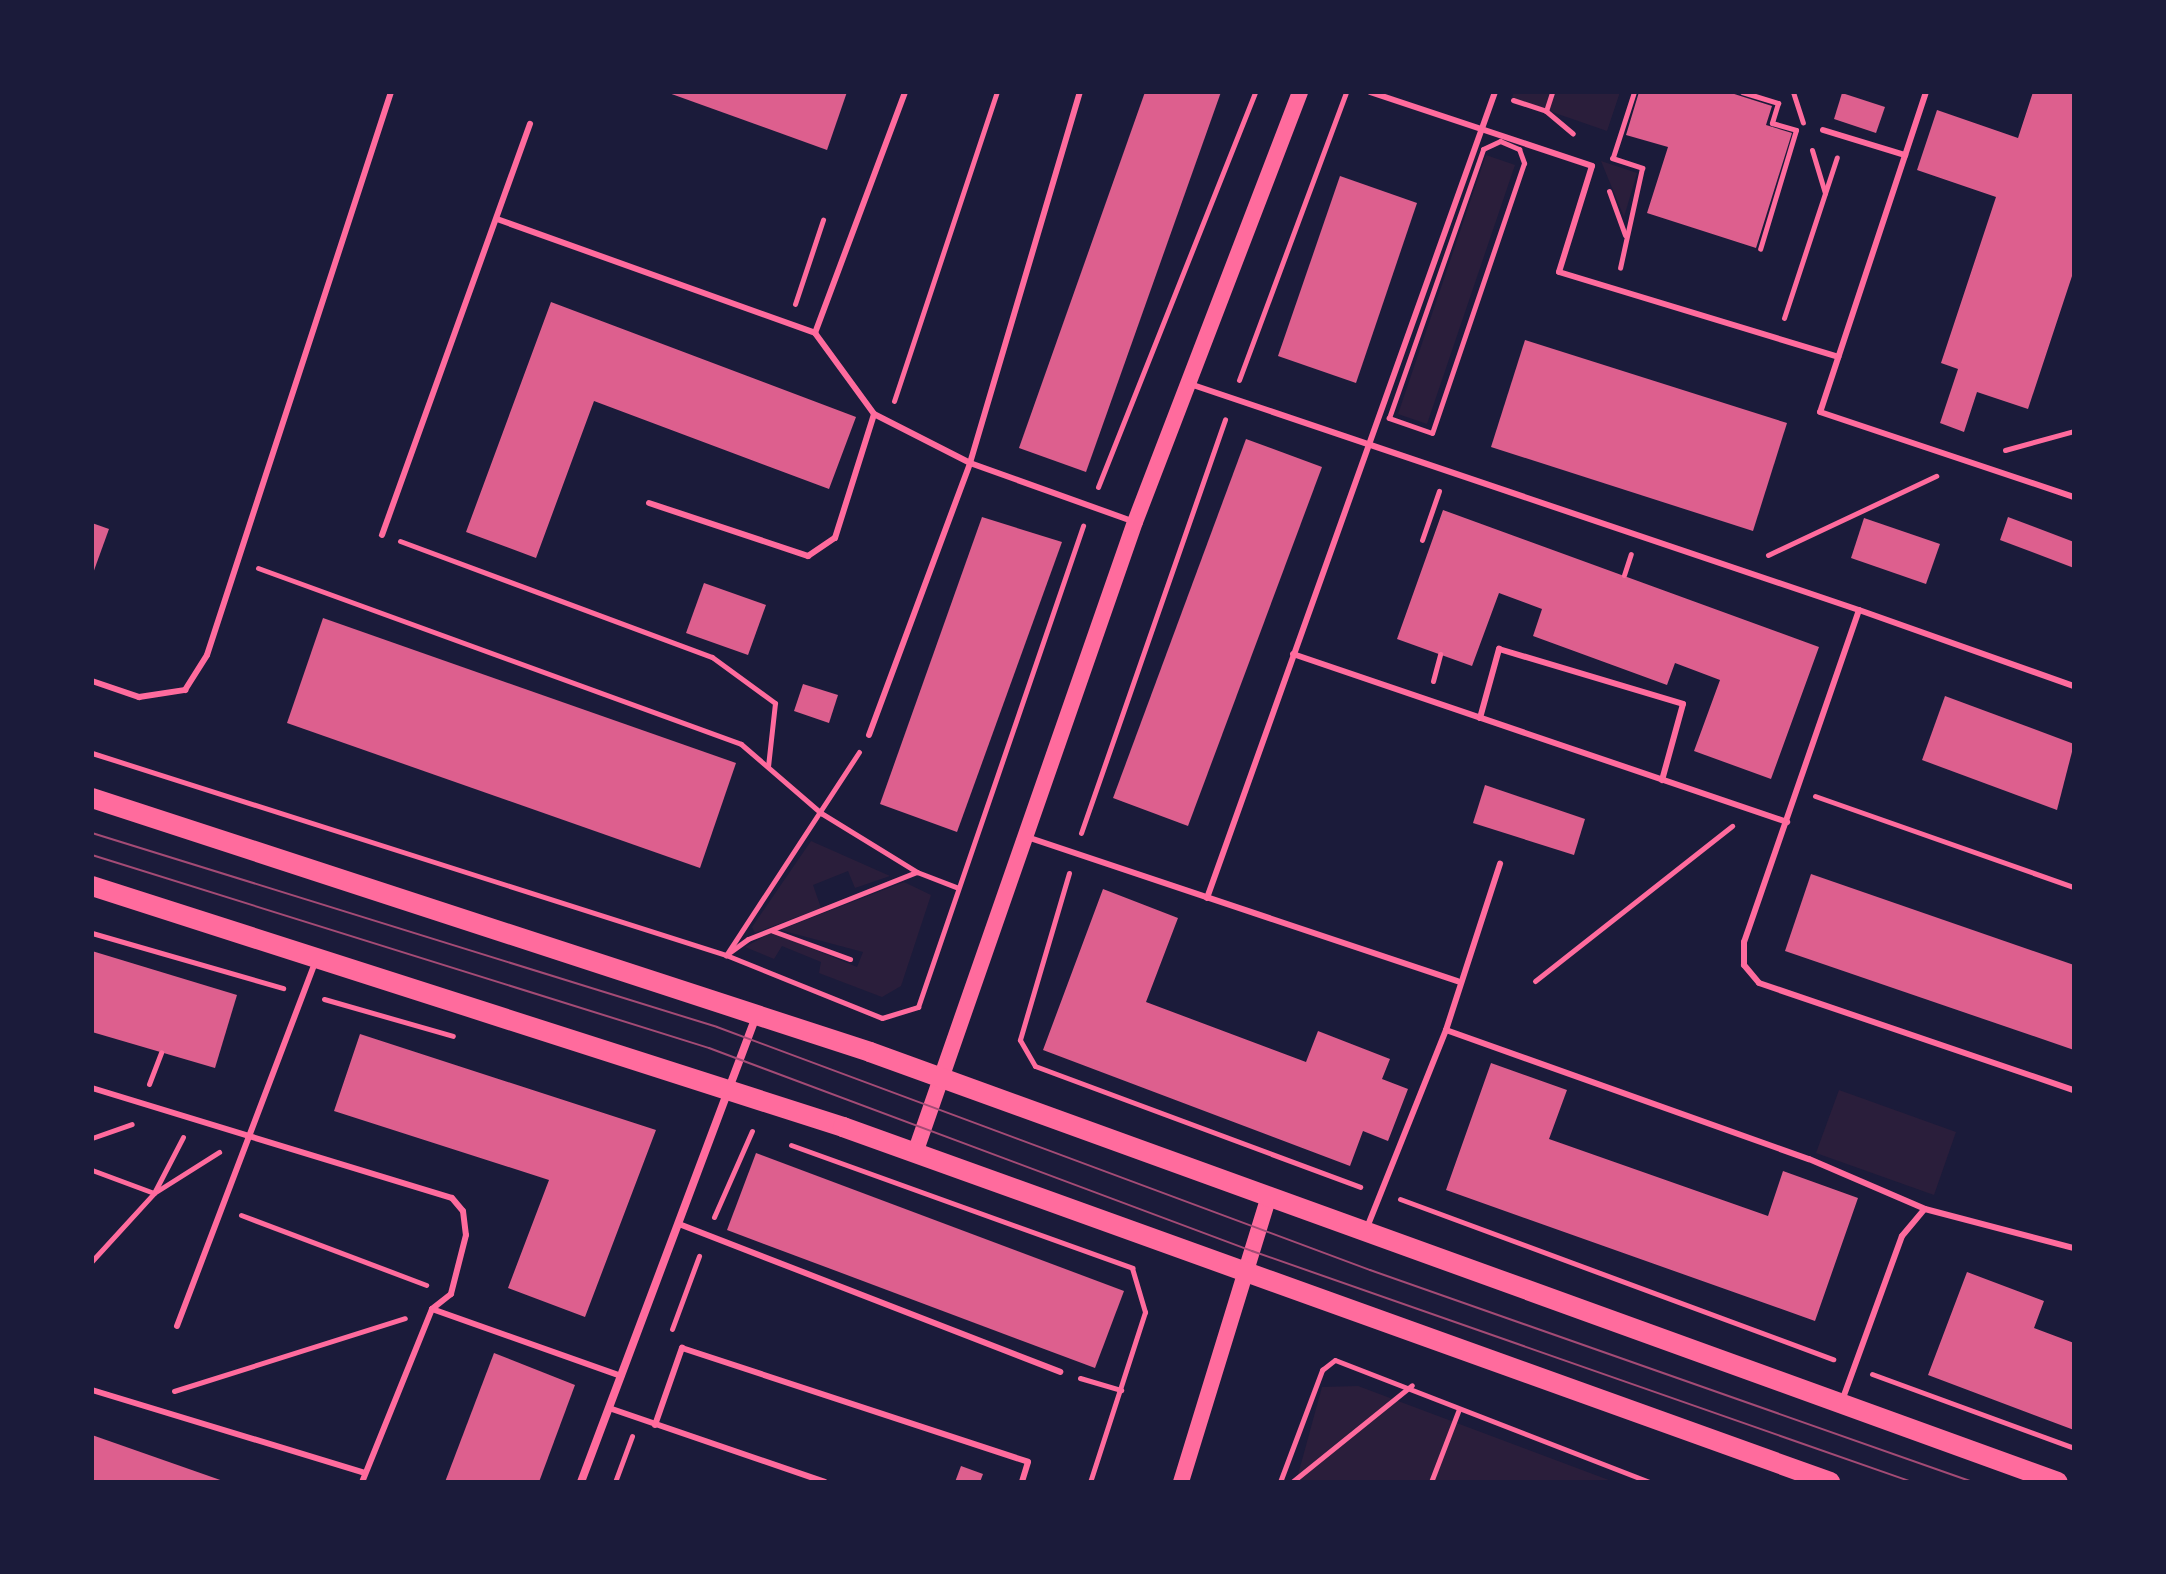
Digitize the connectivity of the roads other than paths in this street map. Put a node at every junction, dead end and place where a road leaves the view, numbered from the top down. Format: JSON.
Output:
{"nodes":[{"id":1,"x":391,"y":92,"type":"edge"},
{"id":2,"x":905,"y":92,"type":"edge"},
{"id":3,"x":1080,"y":92,"type":"edge"},
{"id":4,"x":1300,"y":92,"type":"edge"},
{"id":5,"x":1370,"y":92,"type":"edge"},
{"id":6,"x":1495,"y":92,"type":"edge"},
{"id":7,"x":1926,"y":92,"type":"edge"},
{"id":8,"x":530,"y":124,"type":"dead end"},
{"id":9,"x":1483,"y":127,"type":"junction"},
{"id":10,"x":1823,"y":130,"type":"dead end"},
{"id":11,"x":1905,"y":155,"type":"junction"},
{"id":12,"x":497,"y":219,"type":"junction"},
{"id":13,"x":815,"y":333,"type":"junction"},
{"id":14,"x":1838,"y":357,"type":"junction"},
{"id":15,"x":1190,"y":384,"type":"junction"},
{"id":16,"x":874,"y":414,"type":"junction"},
{"id":17,"x":1372,"y":446,"type":"junction"},
{"id":18,"x":970,"y":463,"type":"junction"},
{"id":19,"x":2074,"y":497,"type":"edge"},
{"id":20,"x":649,"y":503,"type":"dead end"},
{"id":21,"x":1135,"y":522,"type":"junction"},
{"id":22,"x":382,"y":535,"type":"road end"},
{"id":23,"x":1859,"y":610,"type":"junction"},
{"id":24,"x":1293,"y":654,"type":"junction"},
{"id":25,"x":92,"y":681,"type":"edge"},
{"id":26,"x":2074,"y":686,"type":"edge"},
{"id":27,"x":1480,"y":718,"type":"junction"},
{"id":28,"x":869,"y":735,"type":"road end"},
{"id":29,"x":1662,"y":780,"type":"junction"},
{"id":30,"x":92,"y":798,"type":"edge"},
{"id":31,"x":1787,"y":822,"type":"junction"},
{"id":32,"x":1027,"y":837,"type":"junction"},
{"id":33,"x":1500,"y":864,"type":"dead end"},
{"id":34,"x":92,"y":886,"type":"edge"},
{"id":35,"x":1207,"y":898,"type":"junction"},
{"id":36,"x":317,"y":955,"type":"junction"},
{"id":37,"x":1458,"y":981,"type":"junction"},
{"id":38,"x":757,"y":1013,"type":"junction"},
{"id":39,"x":1446,"y":1030,"type":"junction"},
{"id":40,"x":941,"y":1077,"type":"junction"},
{"id":41,"x":92,"y":1088,"type":"edge"},
{"id":42,"x":730,"y":1089,"type":"junction"},
{"id":43,"x":2074,"y":1090,"type":"edge"},
{"id":44,"x":249,"y":1133,"type":"junction"},
{"id":45,"x":915,"y":1153,"type":"junction"},
{"id":46,"x":1268,"y":1199,"type":"junction"},
{"id":47,"x":1925,"y":1209,"type":"junction"},
{"id":48,"x":679,"y":1224,"type":"junction"},
{"id":49,"x":1365,"y":1233,"type":"junction"},
{"id":50,"x":2074,"y":1248,"type":"edge"},
{"id":51,"x":1244,"y":1276,"type":"junction"},
{"id":52,"x":432,"y":1309,"type":"junction"},
{"id":53,"x":177,"y":1326,"type":"dead end"},
{"id":54,"x":1060,"y":1372,"type":"road end"},
{"id":55,"x":621,"y":1376,"type":"junction"},
{"id":56,"x":92,"y":1390,"type":"edge"},
{"id":57,"x":1840,"y":1406,"type":"junction"},
{"id":58,"x":609,"y":1408,"type":"junction"},
{"id":59,"x":655,"y":1425,"type":"junction"},
{"id":60,"x":365,"y":1473,"type":"junction"},
{"id":61,"x":362,"y":1482,"type":"edge"},
{"id":62,"x":581,"y":1482,"type":"edge"},
{"id":63,"x":825,"y":1482,"type":"edge"},
{"id":64,"x":1022,"y":1482,"type":"edge"},
{"id":65,"x":1181,"y":1482,"type":"edge"},
{"id":66,"x":1830,"y":1482,"type":"edge"},
{"id":67,"x":2058,"y":1482,"type":"edge"}],
"edges":[{"from":1,"to":25,"type":"lane"},
{"from":2,"to":13,"type":"lane"},
{"from":3,"to":18,"type":"lane"},
{"from":4,"to":15,"type":"main road"},
{"from":5,"to":9,"type":"lane"},
{"from":6,"to":9,"type":"lane"},
{"from":7,"to":11,"type":"lane"},
{"from":8,"to":12,"type":"lane"},
{"from":9,"to":14,"type":"lane"},
{"from":9,"to":17,"type":"lane"},
{"from":10,"to":11,"type":"lane"},
{"from":11,"to":14,"type":"lane"},
{"from":12,"to":13,"type":"lane"},
{"from":12,"to":22,"type":"lane"},
{"from":13,"to":16,"type":"lane"},
{"from":14,"to":19,"type":"lane"},
{"from":15,"to":17,"type":"lane"},
{"from":15,"to":21,"type":"main road"},
{"from":16,"to":18,"type":"lane"},
{"from":16,"to":20,"type":"lane"},
{"from":17,"to":23,"type":"lane"},
{"from":17,"to":24,"type":"lane"},
{"from":18,"to":21,"type":"lane"},
{"from":18,"to":28,"type":"lane"},
{"from":21,"to":32,"type":"main road"},
{"from":23,"to":26,"type":"lane"},
{"from":23,"to":31,"type":"lane"},
{"from":24,"to":27,"type":"lane"},
{"from":24,"to":35,"type":"lane"},
{"from":27,"to":29,"type":"lane"},
{"from":27,"to":29,"type":"lane"},
{"from":29,"to":31,"type":"lane"},
{"from":30,"to":38,"type":"main road"},
{"from":31,"to":43,"type":"lane"},
{"from":32,"to":35,"type":"lane"},
{"from":32,"to":40,"type":"main road"},
{"from":33,"to":37,"type":"lane"},
{"from":34,"to":36,"type":"main road"},
{"from":35,"to":37,"type":"lane"},
{"from":36,"to":42,"type":"main road"},
{"from":36,"to":44,"type":"lane"},
{"from":37,"to":39,"type":"lane"},
{"from":38,"to":40,"type":"main road"},
{"from":38,"to":42,"type":"street"},
{"from":39,"to":47,"type":"lane"},
{"from":39,"to":49,"type":"lane"},
{"from":40,"to":45,"type":"main road"},
{"from":40,"to":46,"type":"main road"},
{"from":41,"to":44,"type":"lane"},
{"from":42,"to":45,"type":"main road"},
{"from":42,"to":48,"type":"street"},
{"from":44,"to":52,"type":"lane"},
{"from":44,"to":53,"type":"lane"},
{"from":45,"to":51,"type":"main road"},
{"from":46,"to":49,"type":"main road"},
{"from":46,"to":51,"type":"main road"},
{"from":47,"to":50,"type":"lane"},
{"from":47,"to":57,"type":"lane"},
{"from":48,"to":54,"type":"lane"},
{"from":48,"to":55,"type":"street"},
{"from":49,"to":57,"type":"main road"},
{"from":51,"to":65,"type":"main road"},
{"from":51,"to":66,"type":"main road"},
{"from":52,"to":55,"type":"lane"},
{"from":52,"to":60,"type":"lane"},
{"from":55,"to":58,"type":"street"},
{"from":56,"to":60,"type":"lane"},
{"from":57,"to":67,"type":"main road"},
{"from":58,"to":59,"type":"lane"},
{"from":58,"to":62,"type":"street"},
{"from":59,"to":63,"type":"lane"},
{"from":59,"to":64,"type":"lane"},
{"from":60,"to":61,"type":"lane"}]}
